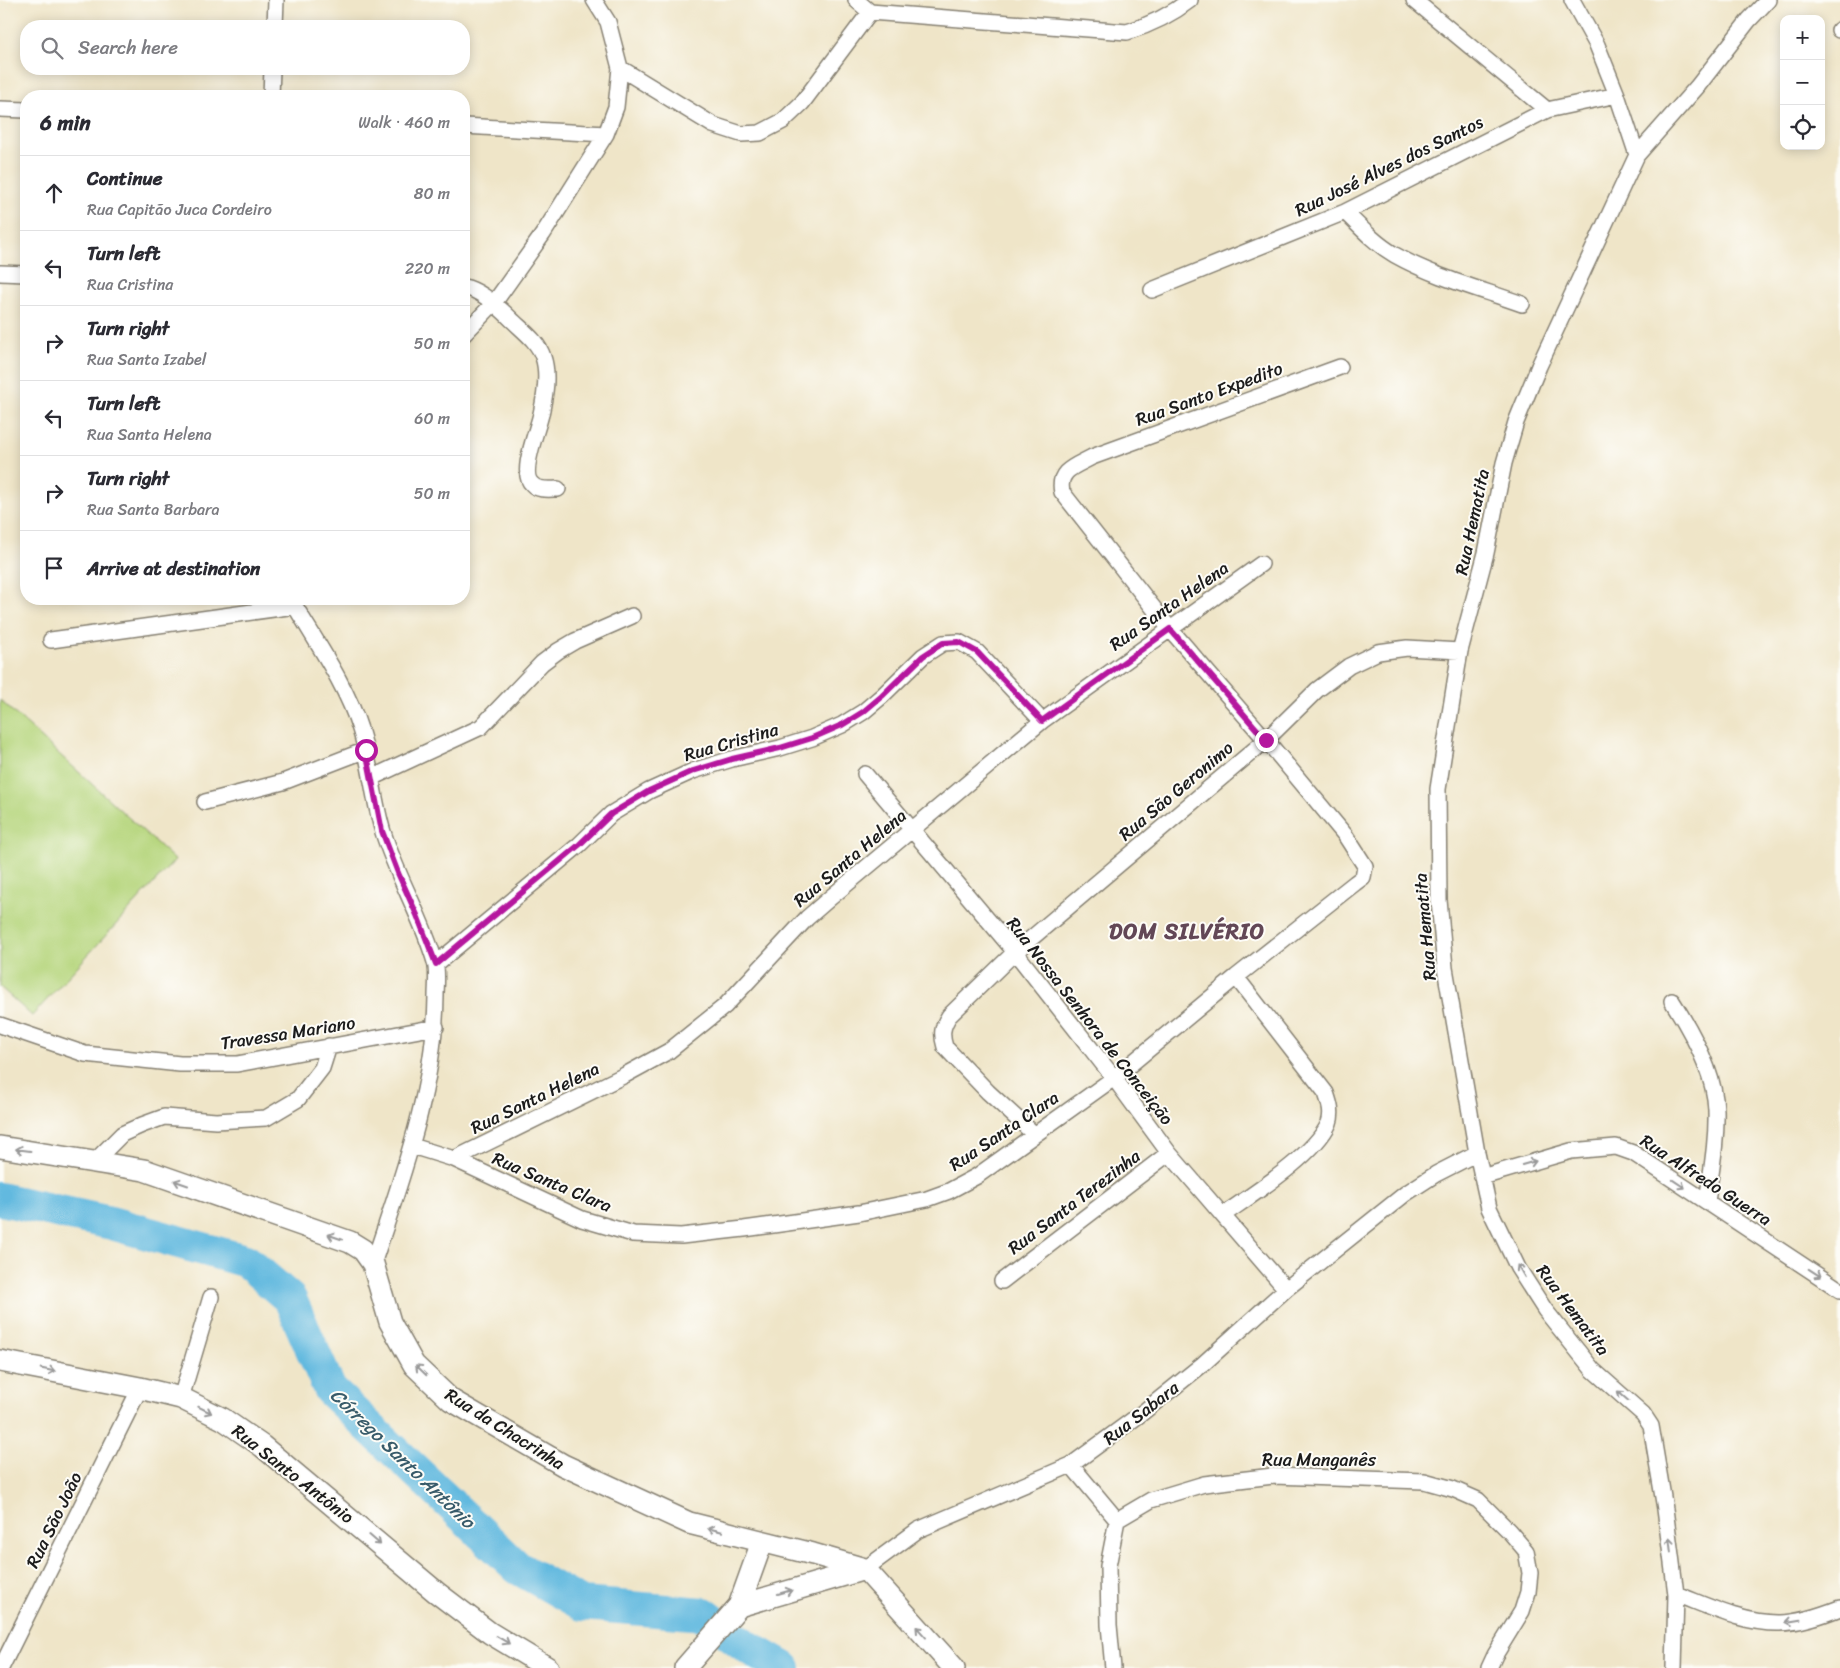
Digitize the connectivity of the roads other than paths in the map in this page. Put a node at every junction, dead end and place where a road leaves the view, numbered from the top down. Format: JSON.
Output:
{"nodes":[{"id":1,"x":276,"y":0,"type":"edge"},
{"id":2,"x":594,"y":0,"type":"edge"},
{"id":3,"x":856,"y":0,"type":"edge"},
{"id":4,"x":1190,"y":0,"type":"edge"},
{"id":5,"x":1414,"y":0,"type":"edge"},
{"id":6,"x":1572,"y":0,"type":"edge"},
{"id":7,"x":1768,"y":0,"type":"edge"},
{"id":8,"x":870,"y":12,"type":"junction"},
{"id":9,"x":275,"y":20,"type":"edge"},
{"id":10,"x":620,"y":68,"type":"junction"},
{"id":11,"x":272,"y":75,"type":"edge"},
{"id":12,"x":271,"y":90,"type":"edge"},
{"id":13,"x":1617,"y":95,"type":"junction"},
{"id":14,"x":0,"y":109,"type":"edge"},
{"id":15,"x":20,"y":110,"type":"edge"},
{"id":16,"x":1547,"y":110,"type":"junction"},
{"id":17,"x":470,"y":126,"type":"edge"},
{"id":18,"x":606,"y":134,"type":"junction"},
{"id":19,"x":1637,"y":155,"type":"junction"},
{"id":20,"x":1345,"y":212,"type":"junction"},
{"id":21,"x":0,"y":273,"type":"edge"},
{"id":22,"x":20,"y":274,"type":"edge"},
{"id":23,"x":470,"y":289,"type":"edge"},
{"id":24,"x":1152,"y":290,"type":"dead end"},
{"id":25,"x":494,"y":303,"type":"junction"},
{"id":26,"x":1522,"y":304,"type":"dead end"},
{"id":27,"x":470,"y":328,"type":"edge"},
{"id":28,"x":1340,"y":367,"type":"dead end"},
{"id":29,"x":558,"y":489,"type":"dead end"},
{"id":30,"x":1261,"y":564,"type":"dead end"},
{"id":31,"x":275,"y":605,"type":"edge"},
{"id":32,"x":296,"y":605,"type":"edge"},
{"id":33,"x":632,"y":616,"type":"dead end"},
{"id":34,"x":1170,"y":629,"type":"junction"},
{"id":35,"x":51,"y":640,"type":"dead end"},
{"id":36,"x":1460,"y":652,"type":"junction"},
{"id":37,"x":1042,"y":721,"type":"junction"},
{"id":38,"x":1266,"y":740,"type":"junction"},
{"id":39,"x":366,"y":750,"type":"junction"},
{"id":40,"x":865,"y":774,"type":"dead end"},
{"id":41,"x":371,"y":778,"type":"junction"},
{"id":42,"x":205,"y":802,"type":"dead end"},
{"id":43,"x":911,"y":831,"type":"junction"},
{"id":44,"x":1014,"y":952,"type":"junction"},
{"id":45,"x":436,"y":964,"type":"junction"},
{"id":46,"x":1236,"y":977,"type":"junction"},
{"id":47,"x":1672,"y":1001,"type":"dead end"},
{"id":48,"x":0,"y":1025,"type":"edge"},
{"id":49,"x":436,"y":1027,"type":"junction"},
{"id":50,"x":329,"y":1046,"type":"junction"},
{"id":51,"x":1114,"y":1078,"type":"junction"},
{"id":52,"x":1034,"y":1134,"type":"junction"},
{"id":53,"x":412,"y":1146,"type":"junction"},
{"id":54,"x":0,"y":1147,"type":"edge"},
{"id":55,"x":1170,"y":1153,"type":"junction"},
{"id":56,"x":1477,"y":1153,"type":"junction"},
{"id":57,"x":454,"y":1158,"type":"junction"},
{"id":58,"x":94,"y":1162,"type":"junction"},
{"id":59,"x":1482,"y":1177,"type":"junction"},
{"id":60,"x":1707,"y":1202,"type":"junction"},
{"id":61,"x":1224,"y":1215,"type":"junction"},
{"id":62,"x":373,"y":1264,"type":"junction"},
{"id":63,"x":1002,"y":1281,"type":"dead end"},
{"id":64,"x":1286,"y":1289,"type":"junction"},
{"id":65,"x":1840,"y":1290,"type":"edge"},
{"id":66,"x":211,"y":1297,"type":"dead end"},
{"id":67,"x":0,"y":1361,"type":"edge"},
{"id":68,"x":140,"y":1388,"type":"junction"},
{"id":69,"x":181,"y":1398,"type":"junction"},
{"id":70,"x":1071,"y":1465,"type":"junction"},
{"id":71,"x":1117,"y":1520,"type":"junction"},
{"id":72,"x":762,"y":1542,"type":"junction"},
{"id":73,"x":866,"y":1569,"type":"junction"},
{"id":74,"x":1676,"y":1594,"type":"junction"},
{"id":75,"x":1840,"y":1608,"type":"edge"},
{"id":76,"x":735,"y":1610,"type":"junction"},
{"id":77,"x":1,"y":1668,"type":"edge"},
{"id":78,"x":548,"y":1668,"type":"edge"},
{"id":79,"x":685,"y":1668,"type":"edge"},
{"id":80,"x":954,"y":1668,"type":"edge"},
{"id":81,"x":1113,"y":1668,"type":"edge"},
{"id":82,"x":1489,"y":1668,"type":"edge"},
{"id":83,"x":1674,"y":1668,"type":"edge"}],
"edges":[{"from":1,"to":9,"type":"street"},
{"from":2,"to":10,"type":"street"},
{"from":3,"to":8,"type":"street"},
{"from":4,"to":8,"type":"street"},
{"from":5,"to":16,"type":"street"},
{"from":6,"to":13,"type":"street"},
{"from":7,"to":19,"type":"street","name":"Rua Hematita"},
{"from":8,"to":10,"type":"street"},
{"from":10,"to":18,"type":"street"},
{"from":11,"to":12,"type":"street"},
{"from":13,"to":16,"type":"street","name":"Rua José Alves dos Santos"},
{"from":13,"to":19,"type":"street"},
{"from":14,"to":15,"type":"street"},
{"from":16,"to":20,"type":"street","name":"Rua José Alves dos Santos"},
{"from":17,"to":18,"type":"street"},
{"from":18,"to":25,"type":"street"},
{"from":19,"to":36,"type":"street","name":"Rua Hematita"},
{"from":20,"to":24,"type":"street","name":"Rua José Alves dos Santos"},
{"from":20,"to":26,"type":"street"},
{"from":21,"to":22,"type":"street"},
{"from":23,"to":25,"type":"street"},
{"from":25,"to":27,"type":"street"},
{"from":25,"to":29,"type":"street"},
{"from":28,"to":34,"type":"street","name":"Rua Santo Expedito"},
{"from":30,"to":34,"type":"street","name":"Rua Santa Helena"},
{"from":31,"to":35,"type":"street"},
{"from":32,"to":39,"type":"street"},
{"from":33,"to":41,"type":"street"},
{"from":34,"to":37,"type":"street","name":"Rua Santa Helena"},
{"from":34,"to":38,"type":"street","name":"Rua Santa Clara"},
{"from":36,"to":38,"type":"street","name":"Rua São Geronimo"},
{"from":36,"to":56,"type":"street","name":"Rua Hematita"},
{"from":37,"to":43,"type":"street","name":"Rua Santa Helena"},
{"from":37,"to":45,"type":"street","name":"Rua Cristina"},
{"from":38,"to":44,"type":"street","name":"Rua São Geronimo"},
{"from":38,"to":46,"type":"street","name":"Rua Santa Clara"},
{"from":39,"to":41,"type":"street"},
{"from":39,"to":42,"type":"street"},
{"from":40,"to":43,"type":"street","name":"Rua Nossa Senhora de Conceição"},
{"from":41,"to":45,"type":"street"},
{"from":43,"to":44,"type":"street","name":"Rua Nossa Senhora de Conceição"},
{"from":43,"to":57,"type":"street","name":"Rua Santa Helena"},
{"from":44,"to":51,"type":"street","name":"Rua Nossa Senhora de Conceição"},
{"from":44,"to":52,"type":"street","name":"Rua São Geronimo"},
{"from":45,"to":49,"type":"street"},
{"from":46,"to":51,"type":"street","name":"Rua Santa Clara"},
{"from":46,"to":61,"type":"street"},
{"from":47,"to":60,"type":"street"},
{"from":48,"to":50,"type":"street","name":"Travessa Mariano"},
{"from":49,"to":50,"type":"street","name":"Travessa Mariano"},
{"from":49,"to":53,"type":"street"},
{"from":50,"to":58,"type":"street"},
{"from":51,"to":52,"type":"street","name":"Rua Santa Clara"},
{"from":51,"to":55,"type":"street","name":"Rua Nossa Senhora de Conceição"},
{"from":52,"to":57,"type":"street","name":"Rua Santa Clara"},
{"from":53,"to":57,"type":"street","name":"Rua Santa Clara"},
{"from":53,"to":62,"type":"street"},
{"from":58,"to":54,"type":"main road","name":"Rua da Chacrinha","one_way":true},
{"from":55,"to":61,"type":"street","name":"Rua Nossa Senhora de Conceição"},
{"from":55,"to":63,"type":"street","name":"Rua Santa Terezinha"},
{"from":56,"to":59,"type":"street","name":"Rua Hematita"},
{"from":56,"to":64,"type":"street","name":"Rua Sabara"},
{"from":62,"to":58,"type":"main road","name":"Rua da Chacrinha","one_way":true},
{"from":59,"to":60,"type":"street","name":"Rua Alfredo Guerra","one_way":true},
{"from":74,"to":59,"type":"street","name":"Rua Hematita","one_way":true},
{"from":60,"to":65,"type":"street","name":"Rua Alfredo Guerra","one_way":true},
{"from":61,"to":64,"type":"street","name":"Rua Nossa Senhora de Conceição"},
{"from":72,"to":62,"type":"main road","name":"Rua da Chacrinha","one_way":true},
{"from":64,"to":70,"type":"street","name":"Rua Sabara"},
{"from":66,"to":69,"type":"street"},
{"from":67,"to":68,"type":"main road","name":"Rua Santo Antônio","one_way":true},
{"from":68,"to":69,"type":"main road","name":"Rua Santo Antônio"},
{"from":68,"to":77,"type":"street","name":"Rua São João"},
{"from":69,"to":78,"type":"main road","name":"Rua Santo Antônio","one_way":true},
{"from":70,"to":71,"type":"street"},
{"from":70,"to":73,"type":"street","name":"Rua Sabara"},
{"from":71,"to":81,"type":"street"},
{"from":71,"to":82,"type":"street","name":"Rua Manganês"},
{"from":72,"to":73,"type":"main road"},
{"from":72,"to":76,"type":"main road"},
{"from":76,"to":73,"type":"main road","one_way":true},
{"from":80,"to":73,"type":"main road","one_way":true},
{"from":75,"to":74,"type":"street","one_way":true},
{"from":74,"to":83,"type":"street","name":"Rua Hematita"},
{"from":76,"to":79,"type":"main road"}]}
